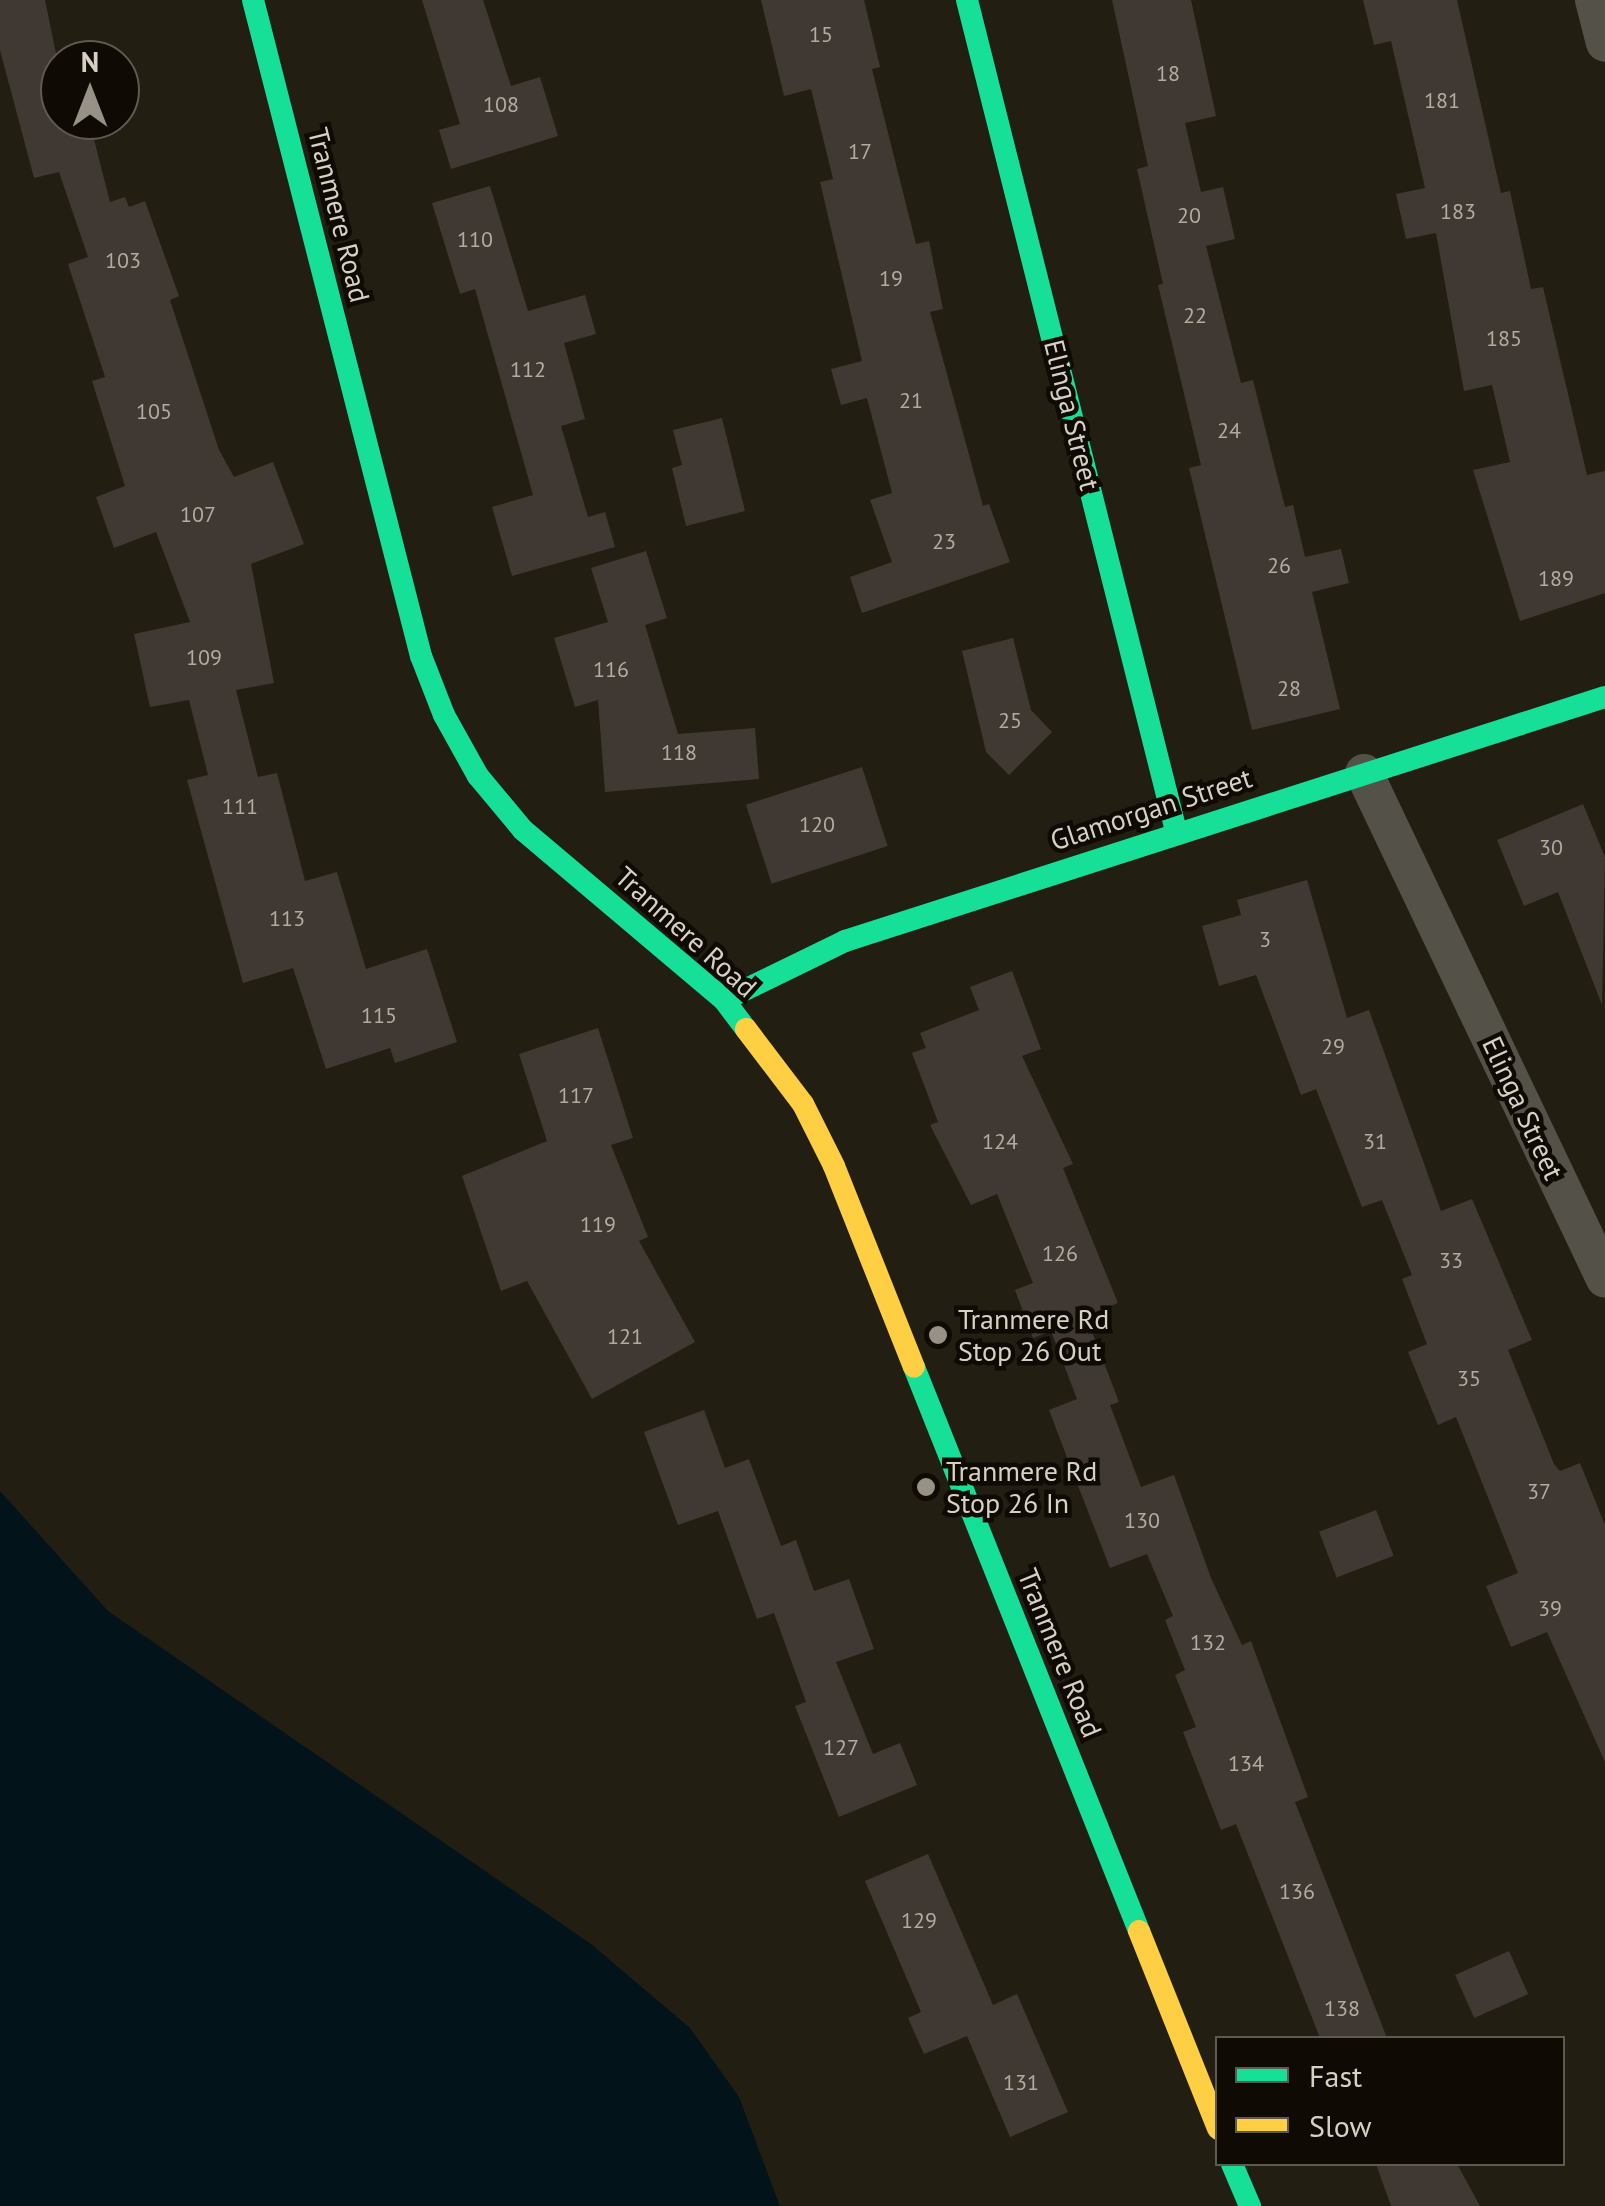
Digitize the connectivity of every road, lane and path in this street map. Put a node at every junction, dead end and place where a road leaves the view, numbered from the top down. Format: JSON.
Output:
{"nodes":[{"id":1,"x":253,"y":0,"type":"edge"},
{"id":2,"x":967,"y":0,"type":"edge"},
{"id":3,"x":1594,"y":0,"type":"edge"},
{"id":4,"x":1605,"y":43,"type":"edge"},
{"id":5,"x":1605,"y":697,"type":"edge"},
{"id":6,"x":1364,"y":774,"type":"junction"},
{"id":7,"x":1176,"y":830,"type":"junction"},
{"id":8,"x":724,"y":1000,"type":"junction"},
{"id":9,"x":1605,"y":1279,"type":"edge"},
{"id":10,"x":1215,"y":2121,"type":"edge"},
{"id":11,"x":1233,"y":2166,"type":"edge"},
{"id":12,"x":1250,"y":2206,"type":"edge"}],
"edges":[{"from":1,"to":8,"type":"street","name":"Tranmere Road"},
{"from":2,"to":7,"type":"street","name":"Elinga Street"},
{"from":3,"to":4,"type":"street"},
{"from":5,"to":6,"type":"street","name":"Glamorgan Street"},
{"from":6,"to":7,"type":"street","name":"Glamorgan Street"},
{"from":6,"to":9,"type":"street","name":"Elinga Street"},
{"from":7,"to":8,"type":"street","name":"Glamorgan Street"},
{"from":8,"to":10,"type":"street","name":"Tranmere Road"},
{"from":11,"to":12,"type":"street"}]}
